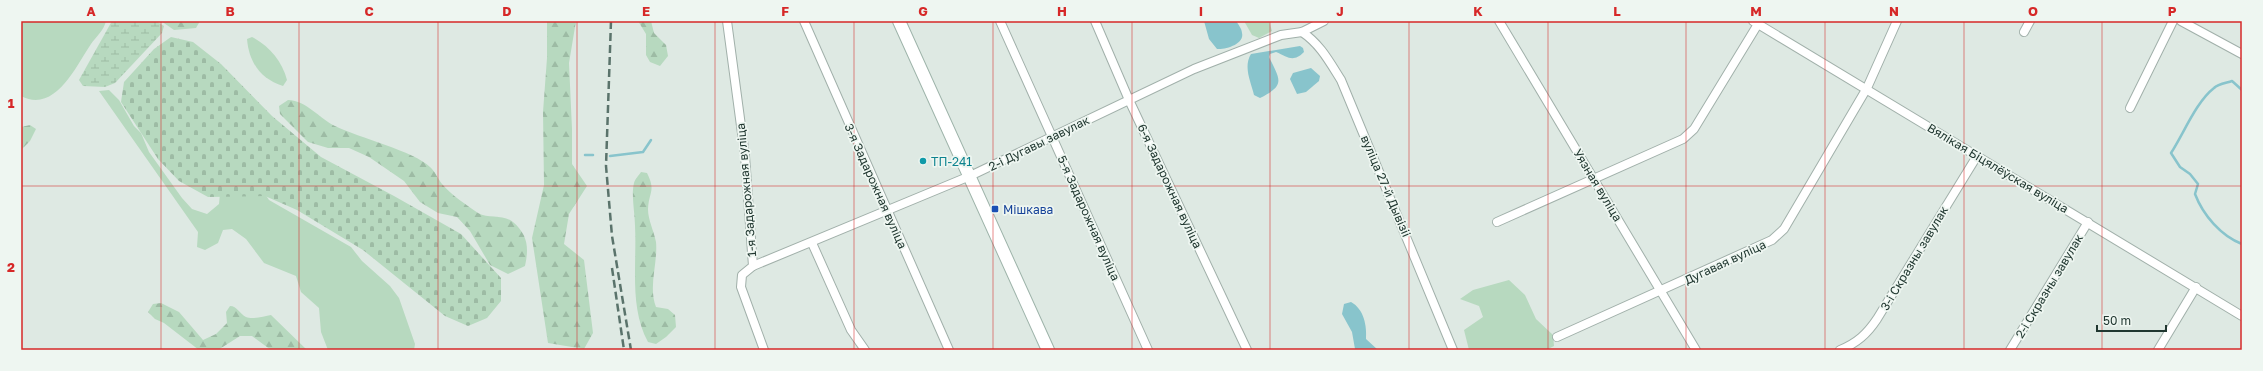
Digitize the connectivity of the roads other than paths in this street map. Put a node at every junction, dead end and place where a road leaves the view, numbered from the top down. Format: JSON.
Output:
{"nodes":[{"id":1,"x":726,"y":21,"type":"edge"},
{"id":2,"x":804,"y":21,"type":"edge"},
{"id":3,"x":899,"y":21,"type":"edge"},
{"id":4,"x":1000,"y":21,"type":"edge"},
{"id":5,"x":1095,"y":21,"type":"edge"},
{"id":6,"x":1324,"y":21,"type":"edge"},
{"id":7,"x":1499,"y":21,"type":"edge"},
{"id":8,"x":1897,"y":21,"type":"edge"},
{"id":9,"x":2030,"y":21,"type":"edge"},
{"id":10,"x":2173,"y":21,"type":"edge"},
{"id":11,"x":2181,"y":21,"type":"edge"},
{"id":12,"x":1756,"y":23,"type":"edge"},
{"id":13,"x":1302,"y":32,"type":"junction"},
{"id":14,"x":2024,"y":32,"type":"dead end"},
{"id":15,"x":2242,"y":54,"type":"edge"},
{"id":16,"x":1868,"y":88,"type":"junction"},
{"id":17,"x":1129,"y":100,"type":"junction"},
{"id":18,"x":2130,"y":108,"type":"dead end"},
{"id":19,"x":1052,"y":136,"type":"junction"},
{"id":20,"x":1977,"y":156,"type":"junction"},
{"id":21,"x":970,"y":176,"type":"junction"},
{"id":22,"x":1595,"y":178,"type":"junction"},
{"id":23,"x":887,"y":211,"type":"junction"},
{"id":24,"x":1497,"y":222,"type":"dead end"},
{"id":25,"x":2088,"y":222,"type":"junction"},
{"id":26,"x":812,"y":243,"type":"junction"},
{"id":27,"x":753,"y":266,"type":"junction"},
{"id":28,"x":2196,"y":287,"type":"junction"},
{"id":29,"x":1661,"y":291,"type":"junction"},
{"id":30,"x":2242,"y":316,"type":"edge"},
{"id":31,"x":1557,"y":337,"type":"dead end"},
{"id":32,"x":764,"y":350,"type":"edge"},
{"id":33,"x":865,"y":350,"type":"edge"},
{"id":34,"x":950,"y":350,"type":"edge"},
{"id":35,"x":1048,"y":350,"type":"edge"},
{"id":36,"x":1148,"y":350,"type":"edge"},
{"id":37,"x":1246,"y":350,"type":"edge"},
{"id":38,"x":1453,"y":350,"type":"edge"},
{"id":39,"x":1696,"y":350,"type":"edge"},
{"id":40,"x":1840,"y":350,"type":"edge"},
{"id":41,"x":2010,"y":350,"type":"edge"},
{"id":42,"x":2158,"y":350,"type":"edge"}],
"edges":[{"from":1,"to":27,"type":"street","name":"1-я Задарожная вуліца"},
{"from":2,"to":23,"type":"street","name":"3-я Задарожная вуліца"},
{"from":3,"to":21,"type":"main road"},
{"from":4,"to":19,"type":"street","name":"5-я Задарожная вуліца"},
{"from":5,"to":17,"type":"street","name":"6-я Задарожная вуліца"},
{"from":6,"to":13,"type":"street","name":"2-і Дугавы завулак"},
{"from":7,"to":22,"type":"street","name":"Уязная вуліца"},
{"from":8,"to":16,"type":"street","name":"Дугавая вуліца"},
{"from":9,"to":14,"type":"street"},
{"from":10,"to":18,"type":"street"},
{"from":11,"to":15,"type":"street"},
{"from":12,"to":16,"type":"street","name":"Вялікая Біцялёўская вуліца"},
{"from":12,"to":22,"type":"street"},
{"from":13,"to":17,"type":"street","name":"2-і Дугавы завулак"},
{"from":13,"to":38,"type":"street","name":"вуліца 27-й Дывізіі"},
{"from":16,"to":20,"type":"street","name":"Вялікая Біцялёўская вуліца"},
{"from":16,"to":29,"type":"street","name":"Дугавая вуліца"},
{"from":17,"to":19,"type":"street","name":"2-і Дугавы завулак"},
{"from":17,"to":37,"type":"street","name":"6-я Задарожная вуліца"},
{"from":19,"to":21,"type":"street","name":"2-і Дугавы завулак"},
{"from":19,"to":36,"type":"street","name":"5-я Задарожная вуліца"},
{"from":20,"to":25,"type":"street","name":"Вялікая Біцялёўская вуліца"},
{"from":20,"to":40,"type":"street","name":"3-і Скразны завулак"},
{"from":21,"to":23,"type":"street","name":"2-і Дугавы завулак"},
{"from":21,"to":35,"type":"main road"},
{"from":22,"to":24,"type":"street"},
{"from":22,"to":29,"type":"street","name":"Уязная вуліца"},
{"from":23,"to":26,"type":"street","name":"2-і Дугавы завулак"},
{"from":23,"to":34,"type":"street","name":"3-я Задарожная вуліца"},
{"from":25,"to":28,"type":"street","name":"Вялікая Біцялёўская вуліца"},
{"from":25,"to":41,"type":"street","name":"2-і Скразны завулак"},
{"from":26,"to":27,"type":"street","name":"2-і Дугавы завулак"},
{"from":26,"to":33,"type":"street"},
{"from":27,"to":32,"type":"street","name":"1-я Задарожная вуліца"},
{"from":28,"to":30,"type":"street","name":"Вялікая Біцялёўская вуліца"},
{"from":28,"to":42,"type":"street"},
{"from":29,"to":31,"type":"street","name":"Дугавая вуліца"},
{"from":29,"to":39,"type":"street","name":"Уязная вуліца"}]}
